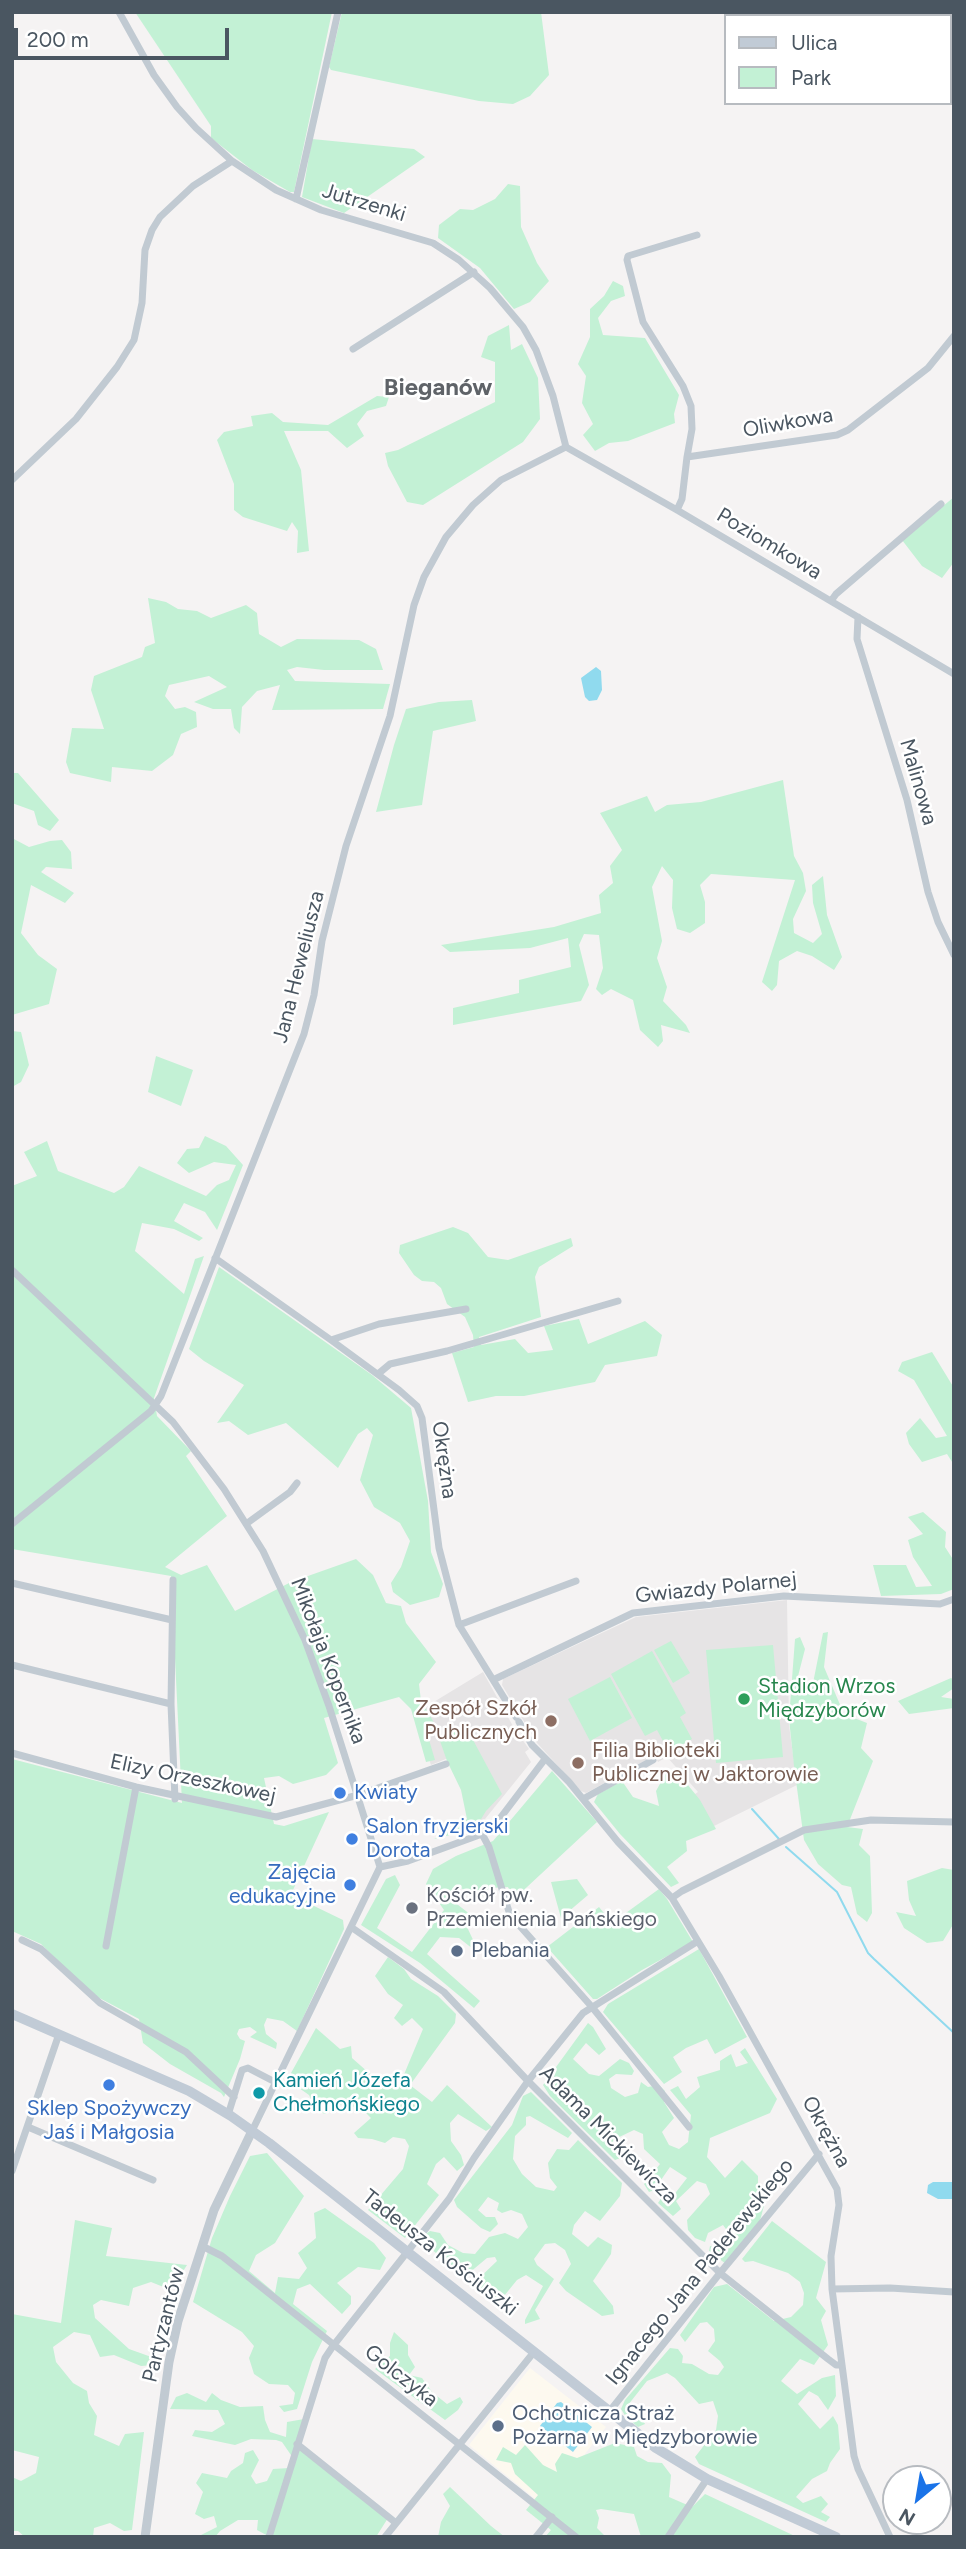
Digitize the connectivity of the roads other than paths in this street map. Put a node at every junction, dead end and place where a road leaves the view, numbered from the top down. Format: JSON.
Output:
{"nodes":[{"id":1,"x":120,"y":12,"type":"edge"},
{"id":2,"x":338,"y":12,"type":"edge"},
{"id":3,"x":232,"y":161,"type":"junction"},
{"id":4,"x":296,"y":199,"type":"junction"},
{"id":5,"x":697,"y":235,"type":"dead end"},
{"id":6,"x":474,"y":272,"type":"junction"},
{"id":7,"x":954,"y":337,"type":"edge"},
{"id":8,"x":353,"y":349,"type":"dead end"},
{"id":9,"x":566,"y":447,"type":"junction"},
{"id":10,"x":687,"y":457,"type":"junction"},
{"id":11,"x":12,"y":480,"type":"edge"},
{"id":12,"x":941,"y":504,"type":"dead end"},
{"id":13,"x":677,"y":510,"type":"junction"},
{"id":14,"x":831,"y":601,"type":"junction"},
{"id":15,"x":858,"y":617,"type":"junction"},
{"id":16,"x":954,"y":674,"type":"edge"},
{"id":17,"x":954,"y":956,"type":"edge"},
{"id":18,"x":215,"y":1258,"type":"junction"},
{"id":19,"x":12,"y":1270,"type":"edge"},
{"id":20,"x":618,"y":1301,"type":"dead end"},
{"id":21,"x":467,"y":1309,"type":"dead end"},
{"id":22,"x":331,"y":1340,"type":"junction"},
{"id":23,"x":378,"y":1374,"type":"junction"},
{"id":24,"x":156,"y":1405,"type":"junction"},
{"id":25,"x":297,"y":1483,"type":"dead end"},
{"id":26,"x":12,"y":1524,"type":"edge"},
{"id":27,"x":246,"y":1524,"type":"junction"},
{"id":28,"x":173,"y":1580,"type":"dead end"},
{"id":29,"x":576,"y":1581,"type":"dead end"},
{"id":30,"x":12,"y":1583,"type":"edge"},
{"id":31,"x":954,"y":1599,"type":"edge"},
{"id":32,"x":172,"y":1620,"type":"junction"},
{"id":33,"x":459,"y":1625,"type":"junction"},
{"id":34,"x":12,"y":1665,"type":"edge"},
{"id":35,"x":495,"y":1679,"type":"junction"},
{"id":36,"x":171,"y":1704,"type":"junction"},
{"id":37,"x":12,"y":1753,"type":"edge"},
{"id":38,"x":545,"y":1759,"type":"junction"},
{"id":39,"x":653,"y":1760,"type":"dead end"},
{"id":40,"x":446,"y":1763,"type":"dead end"},
{"id":41,"x":136,"y":1787,"type":"junction"},
{"id":42,"x":358,"y":1795,"type":"junction"},
{"id":43,"x":175,"y":1798,"type":"junction"},
{"id":44,"x":583,"y":1798,"type":"junction"},
{"id":45,"x":954,"y":1822,"type":"edge"},
{"id":46,"x":482,"y":1834,"type":"junction"},
{"id":47,"x":380,"y":1867,"type":"junction"},
{"id":48,"x":672,"y":1899,"type":"junction"},
{"id":49,"x":352,"y":1927,"type":"junction"},
{"id":50,"x":22,"y":1940,"type":"dead end"},
{"id":51,"x":698,"y":1941,"type":"junction"},
{"id":52,"x":106,"y":1946,"type":"dead end"},
{"id":53,"x":592,"y":2007,"type":"junction"},
{"id":54,"x":12,"y":2014,"type":"edge"},
{"id":55,"x":59,"y":2034,"type":"junction"},
{"id":56,"x":528,"y":2081,"type":"junction"},
{"id":57,"x":275,"y":2082,"type":"junction"},
{"id":58,"x":234,"y":2097,"type":"junction"},
{"id":59,"x":228,"y":2115,"type":"junction"},
{"id":60,"x":28,"y":2127,"type":"junction"},
{"id":61,"x":689,"y":2127,"type":"dead end"},
{"id":62,"x":252,"y":2131,"type":"junction"},
{"id":63,"x":16,"y":2148,"type":"edge"},
{"id":64,"x":819,"y":2154,"type":"junction"},
{"id":65,"x":12,"y":2171,"type":"edge"},
{"id":66,"x":153,"y":2180,"type":"dead end"},
{"id":67,"x":202,"y":2246,"type":"junction"},
{"id":68,"x":408,"y":2252,"type":"junction"},
{"id":69,"x":719,"y":2273,"type":"junction"},
{"id":70,"x":832,"y":2289,"type":"junction"},
{"id":71,"x":954,"y":2292,"type":"edge"},
{"id":72,"x":333,"y":2346,"type":"junction"},
{"id":73,"x":534,"y":2352,"type":"junction"},
{"id":74,"x":842,"y":2365,"type":"junction"},
{"id":75,"x":609,"y":2412,"type":"junction"},
{"id":76,"x":297,"y":2444,"type":"junction"},
{"id":77,"x":460,"y":2444,"type":"junction"},
{"id":78,"x":707,"y":2479,"type":"junction"},
{"id":79,"x":552,"y":2517,"type":"junction"},
{"id":80,"x":396,"y":2523,"type":"junction"},
{"id":81,"x":145,"y":2537,"type":"edge"},
{"id":82,"x":269,"y":2537,"type":"edge"},
{"id":83,"x":386,"y":2537,"type":"edge"},
{"id":84,"x":536,"y":2537,"type":"edge"},
{"id":85,"x":576,"y":2537,"type":"edge"},
{"id":86,"x":668,"y":2537,"type":"edge"},
{"id":87,"x":836,"y":2537,"type":"edge"},
{"id":88,"x":890,"y":2537,"type":"edge"}],
"edges":[{"from":1,"to":3,"type":"street","name":"Jutrzenki"},
{"from":2,"to":4,"type":"street"},
{"from":3,"to":4,"type":"street","name":"Jutrzenki"},
{"from":3,"to":11,"type":"street"},
{"from":4,"to":6,"type":"street","name":"Jutrzenki"},
{"from":5,"to":10,"type":"street"},
{"from":6,"to":8,"type":"street"},
{"from":6,"to":9,"type":"street","name":"Jutrzenki"},
{"from":7,"to":10,"type":"street","name":"Oliwkowa"},
{"from":9,"to":13,"type":"street","name":"Poziomkowa"},
{"from":9,"to":18,"type":"street","name":"Jana Heweliusza"},
{"from":10,"to":13,"type":"street"},
{"from":12,"to":14,"type":"street"},
{"from":13,"to":14,"type":"street","name":"Poziomkowa"},
{"from":14,"to":15,"type":"street","name":"Poziomkowa"},
{"from":15,"to":16,"type":"street","name":"Poziomkowa"},
{"from":15,"to":17,"type":"street","name":"Malinowa"},
{"from":18,"to":22,"type":"street","name":"Okrężna"},
{"from":18,"to":24,"type":"street","name":"Jana Heweliusza"},
{"from":19,"to":24,"type":"street","name":"Mikołaja Kopernika"},
{"from":20,"to":23,"type":"street"},
{"from":21,"to":22,"type":"street"},
{"from":22,"to":23,"type":"street","name":"Okrężna"},
{"from":23,"to":33,"type":"street","name":"Okrężna"},
{"from":24,"to":26,"type":"street","name":"Jana Heweliusza"},
{"from":24,"to":27,"type":"street","name":"Mikołaja Kopernika"},
{"from":25,"to":27,"type":"street"},
{"from":27,"to":42,"type":"street","name":"Mikołaja Kopernika"},
{"from":28,"to":32,"type":"street"},
{"from":29,"to":33,"type":"street"},
{"from":30,"to":32,"type":"street"},
{"from":31,"to":35,"type":"street","name":"Gwiazdy Polarnej"},
{"from":32,"to":36,"type":"street"},
{"from":33,"to":35,"type":"street","name":"Okrężna"},
{"from":34,"to":36,"type":"street"},
{"from":35,"to":38,"type":"street","name":"Okrężna"},
{"from":36,"to":43,"type":"street"},
{"from":37,"to":41,"type":"street","name":"Elizy Orzeszkowej"},
{"from":38,"to":44,"type":"street","name":"Okrężna"},
{"from":38,"to":46,"type":"street"},
{"from":39,"to":44,"type":"street"},
{"from":40,"to":42,"type":"street","name":"Elizy Orzeszkowej"},
{"from":41,"to":43,"type":"street","name":"Elizy Orzeszkowej"},
{"from":41,"to":52,"type":"street"},
{"from":42,"to":43,"type":"street","name":"Elizy Orzeszkowej"},
{"from":42,"to":47,"type":"street","name":"Mikołaja Kopernika"},
{"from":44,"to":48,"type":"street","name":"Okrężna"},
{"from":45,"to":48,"type":"street"},
{"from":46,"to":47,"type":"street"},
{"from":46,"to":53,"type":"street"},
{"from":47,"to":49,"type":"street"},
{"from":48,"to":51,"type":"street","name":"Okrężna"},
{"from":49,"to":56,"type":"street","name":"Adama Mickiewicza"},
{"from":49,"to":57,"type":"street"},
{"from":50,"to":58,"type":"street"},
{"from":51,"to":53,"type":"street"},
{"from":51,"to":64,"type":"street","name":"Okrężna"},
{"from":53,"to":56,"type":"street"},
{"from":53,"to":61,"type":"street"},
{"from":54,"to":55,"type":"main road","name":"Tadeusza Kościuszki"},
{"from":55,"to":59,"type":"main road","name":"Tadeusza Kościuszki"},
{"from":55,"to":60,"type":"street"},
{"from":56,"to":68,"type":"street"},
{"from":56,"to":69,"type":"street","name":"Adama Mickiewicza"},
{"from":57,"to":58,"type":"street"},
{"from":57,"to":62,"type":"street"},
{"from":58,"to":59,"type":"street"},
{"from":59,"to":62,"type":"main road","name":"Tadeusza Kościuszki"},
{"from":60,"to":63,"type":"street"},
{"from":60,"to":66,"type":"street"},
{"from":62,"to":67,"type":"street","name":"Partyzantów"},
{"from":62,"to":68,"type":"main road","name":"Tadeusza Kościuszki"},
{"from":63,"to":65,"type":"street"},
{"from":64,"to":69,"type":"street","name":"Ignacego Jana Paderewskiego"},
{"from":64,"to":70,"type":"street","name":"Okrężna"},
{"from":67,"to":72,"type":"street","name":"Golczyka"},
{"from":67,"to":81,"type":"street","name":"Partyzantów"},
{"from":68,"to":72,"type":"street"},
{"from":68,"to":73,"type":"main road","name":"Tadeusza Kościuszki"},
{"from":69,"to":74,"type":"street","name":"Adama Mickiewicza"},
{"from":69,"to":75,"type":"street","name":"Ignacego Jana Paderewskiego"},
{"from":70,"to":71,"type":"street"},
{"from":70,"to":74,"type":"street","name":"Okrężna"},
{"from":72,"to":76,"type":"street"},
{"from":72,"to":77,"type":"street","name":"Golczyka"},
{"from":73,"to":75,"type":"main road","name":"Tadeusza Kościuszki"},
{"from":73,"to":77,"type":"street"},
{"from":74,"to":88,"type":"street","name":"Okrężna"},
{"from":75,"to":78,"type":"main road","name":"Tadeusza Kościuszki"},
{"from":76,"to":80,"type":"street"},
{"from":76,"to":82,"type":"street"},
{"from":77,"to":79,"type":"street","name":"Golczyka"},
{"from":77,"to":80,"type":"street"},
{"from":78,"to":86,"type":"street"},
{"from":78,"to":87,"type":"main road","name":"Tadeusza Kościuszki"},
{"from":79,"to":84,"type":"street"},
{"from":79,"to":85,"type":"street","name":"Golczyka"},
{"from":80,"to":83,"type":"street"}]}
